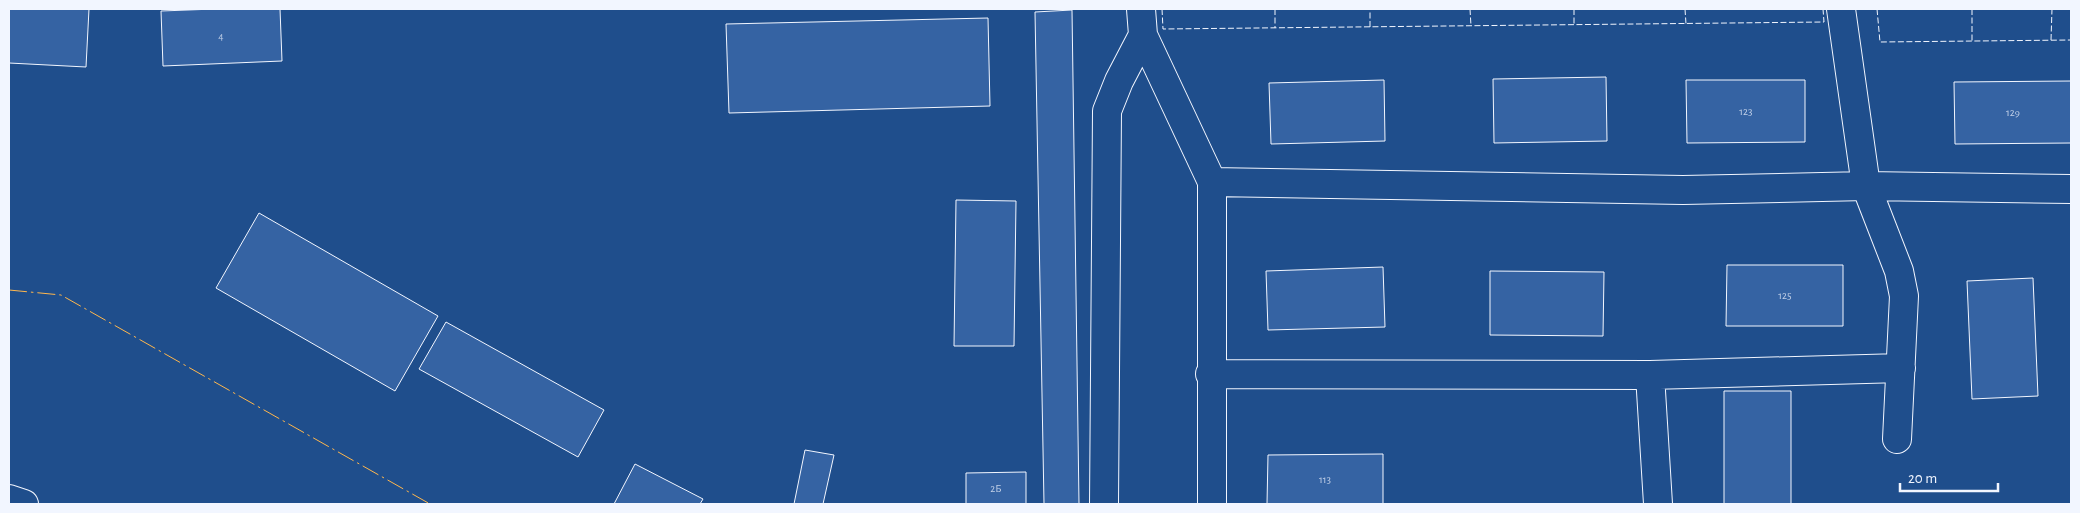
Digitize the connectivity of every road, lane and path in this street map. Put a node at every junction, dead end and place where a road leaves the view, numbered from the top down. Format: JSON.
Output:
{"nodes":[{"id":1,"x":1841,"y":9,"type":"edge"},
{"id":2,"x":1142,"y":22,"type":"edge"},
{"id":3,"x":1212,"y":182,"type":"junction"},
{"id":4,"x":1866,"y":186,"type":"junction"},
{"id":5,"x":2071,"y":189,"type":"edge"},
{"id":6,"x":1900,"y":368,"type":"junction"},
{"id":7,"x":1210,"y":374,"type":"junction"},
{"id":8,"x":1650,"y":375,"type":"junction"},
{"id":9,"x":1897,"y":440,"type":"dead end"},
{"id":10,"x":9,"y":500,"type":"edge"},
{"id":11,"x":24,"y":504,"type":"edge"},
{"id":12,"x":1104,"y":504,"type":"edge"},
{"id":13,"x":1212,"y":504,"type":"edge"},
{"id":14,"x":1658,"y":504,"type":"edge"}],
"edges":[{"from":1,"to":4,"type":"street"},
{"from":2,"to":3,"type":"street"},
{"from":2,"to":12,"type":"street"},
{"from":3,"to":4,"type":"street"},
{"from":3,"to":7,"type":"street"},
{"from":4,"to":5,"type":"street"},
{"from":4,"to":6,"type":"street"},
{"from":6,"to":8,"type":"street"},
{"from":6,"to":9,"type":"street"},
{"from":7,"to":8,"type":"street"},
{"from":7,"to":13,"type":"street"},
{"from":8,"to":14,"type":"street"},
{"from":10,"to":11,"type":"street"}]}
